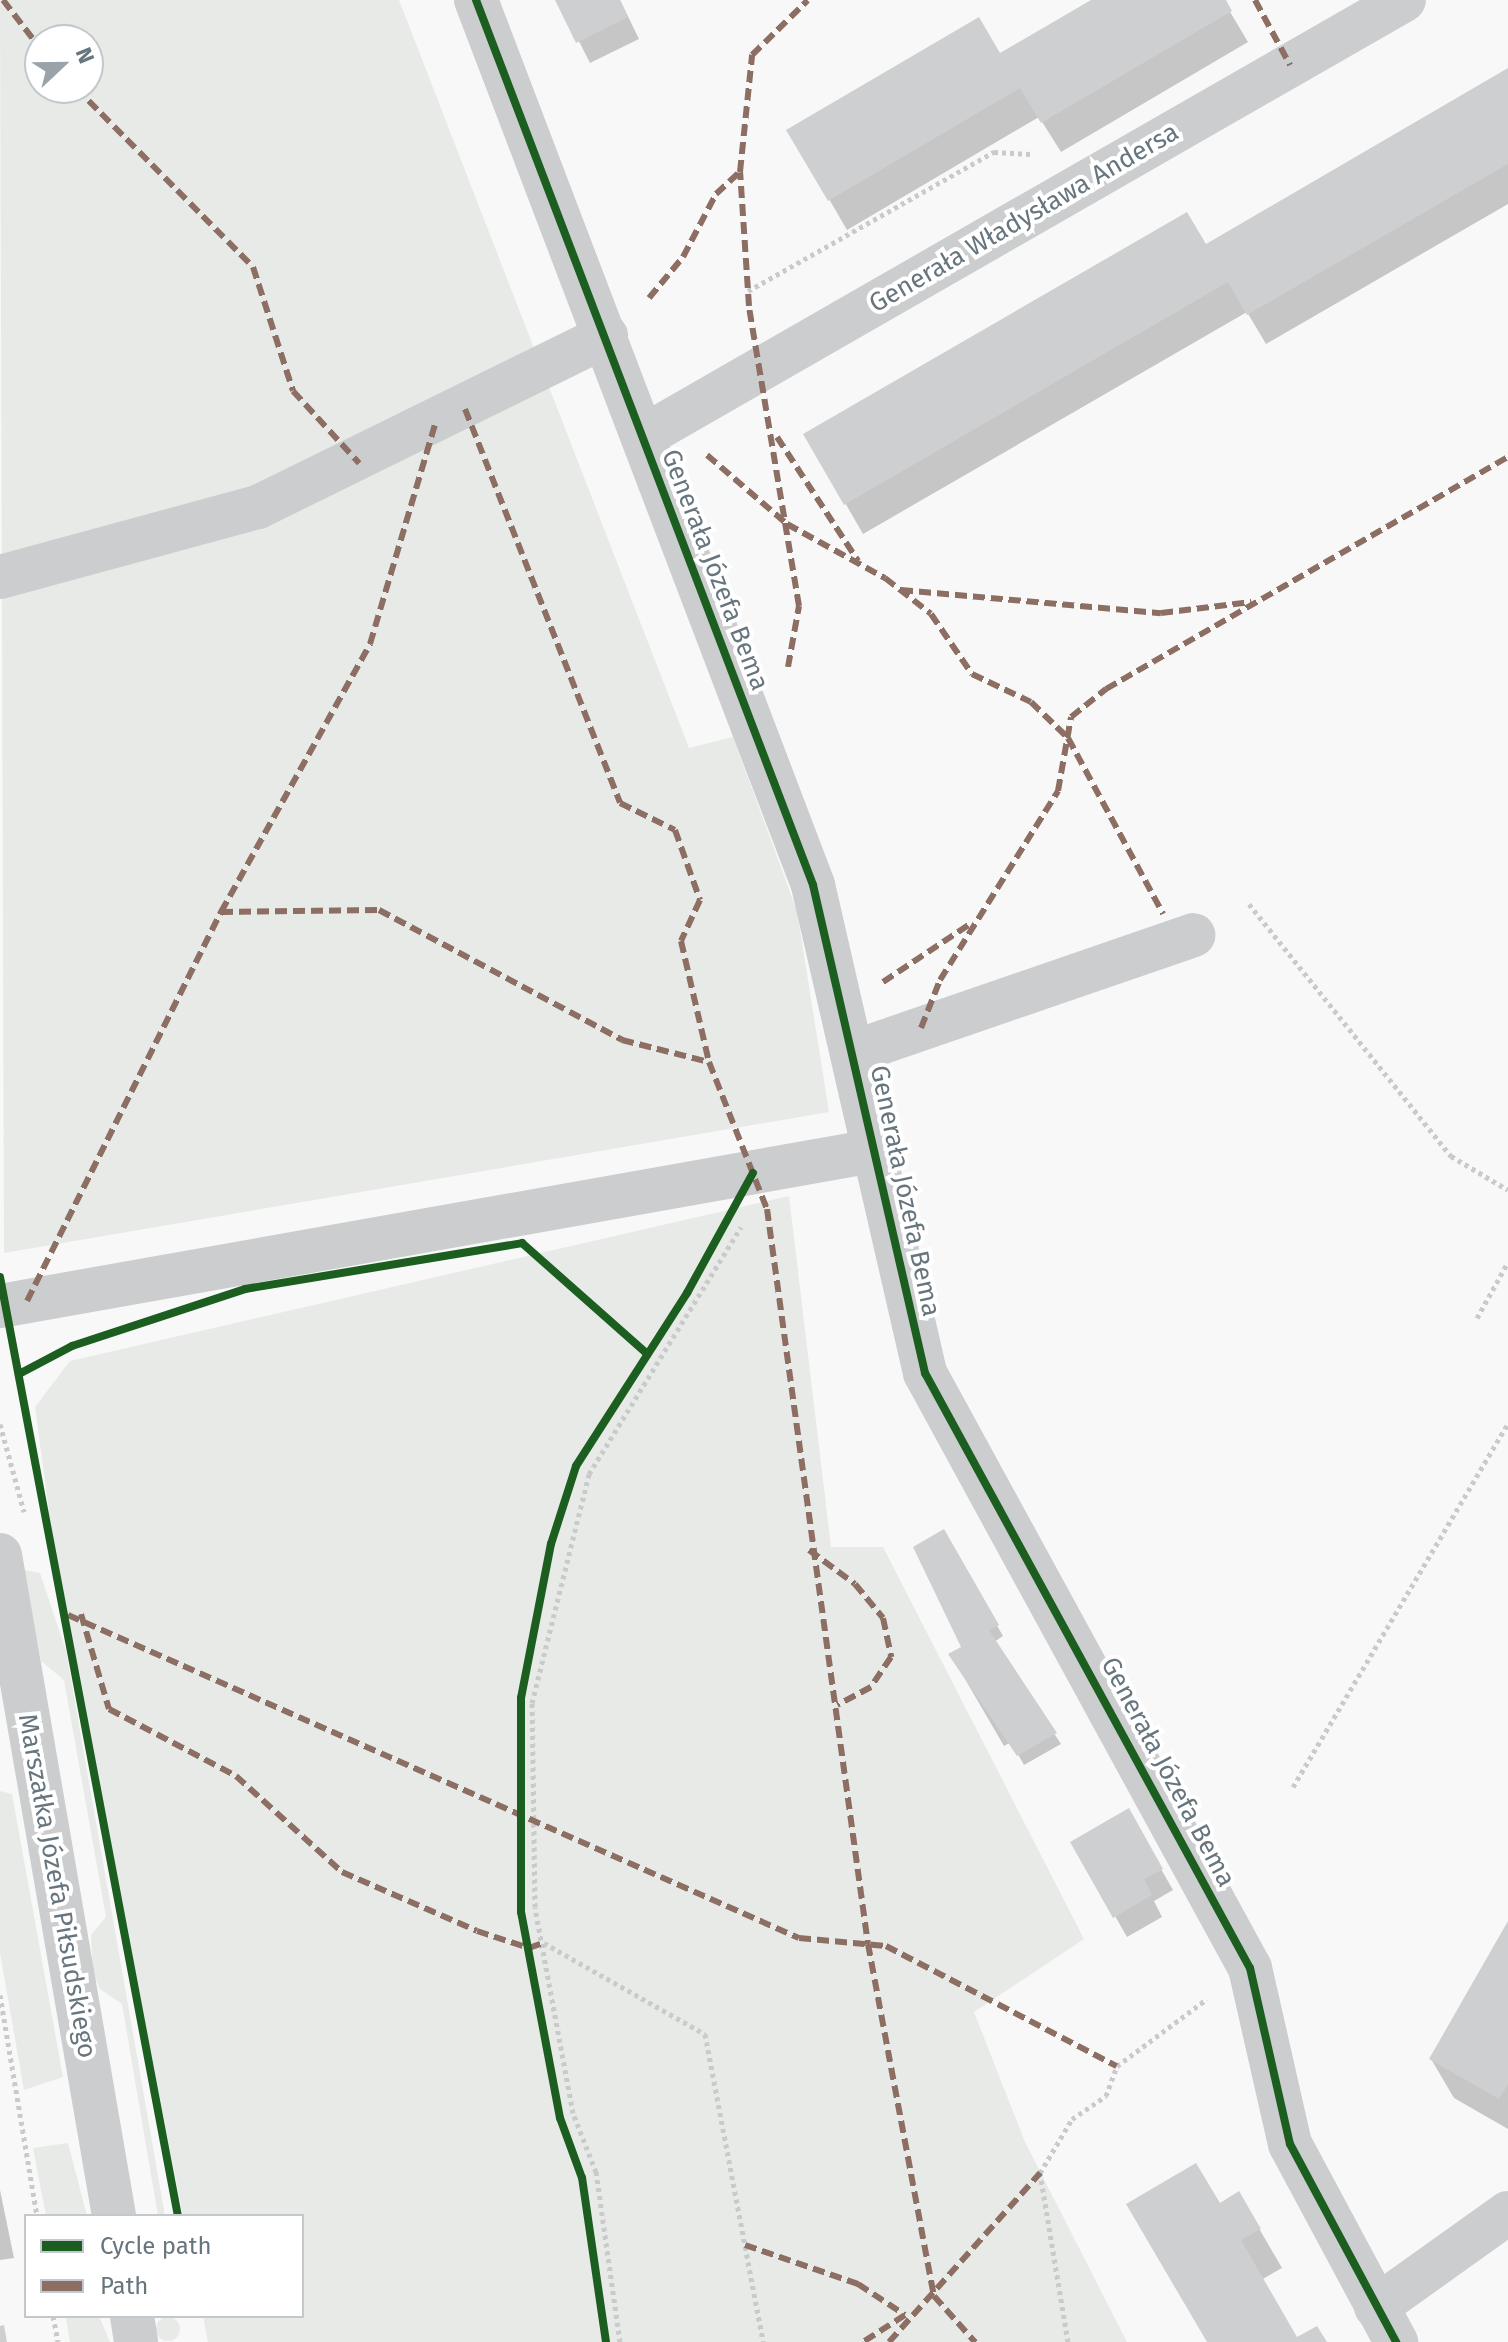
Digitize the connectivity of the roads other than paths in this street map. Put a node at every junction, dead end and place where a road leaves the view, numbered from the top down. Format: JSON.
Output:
{"nodes":[{"id":1,"x":476,"y":0,"type":"edge"},
{"id":2,"x":1404,"y":0,"type":"edge"},
{"id":3,"x":606,"y":336,"type":"junction"},
{"id":4,"x":644,"y":436,"type":"junction"},
{"id":5,"x":0,"y":577,"type":"edge"},
{"id":6,"x":1193,"y":935,"type":"dead end"},
{"id":7,"x":854,"y":1052,"type":"junction"},
{"id":8,"x":873,"y":1151,"type":"junction"},
{"id":9,"x":0,"y":1306,"type":"edge"},
{"id":10,"x":13,"y":1540,"type":"edge"},
{"id":11,"x":1508,"y":2213,"type":"edge"},
{"id":12,"x":114,"y":2214,"type":"edge"},
{"id":13,"x":132,"y":2318,"type":"edge"},
{"id":14,"x":1386,"y":2324,"type":"edge"},
{"id":15,"x":136,"y":2342,"type":"edge"}],
"edges":[{"from":1,"to":3,"type":"street","name":"Generała Józefa Bema"},
{"from":2,"to":4,"type":"street","name":"Generała Władysława Andersa"},
{"from":3,"to":4,"type":"street","name":"Generała Józefa Bema"},
{"from":3,"to":5,"type":"street"},
{"from":4,"to":7,"type":"street","name":"Generała Józefa Bema"},
{"from":6,"to":7,"type":"street"},
{"from":7,"to":8,"type":"street","name":"Generała Józefa Bema"},
{"from":8,"to":9,"type":"street"},
{"from":8,"to":14,"type":"street","name":"Generała Józefa Bema"},
{"from":10,"to":12,"type":"street","name":"Marszałka Józefa Piłsudskiego"},
{"from":11,"to":14,"type":"street"},
{"from":13,"to":15,"type":"street"}]}
